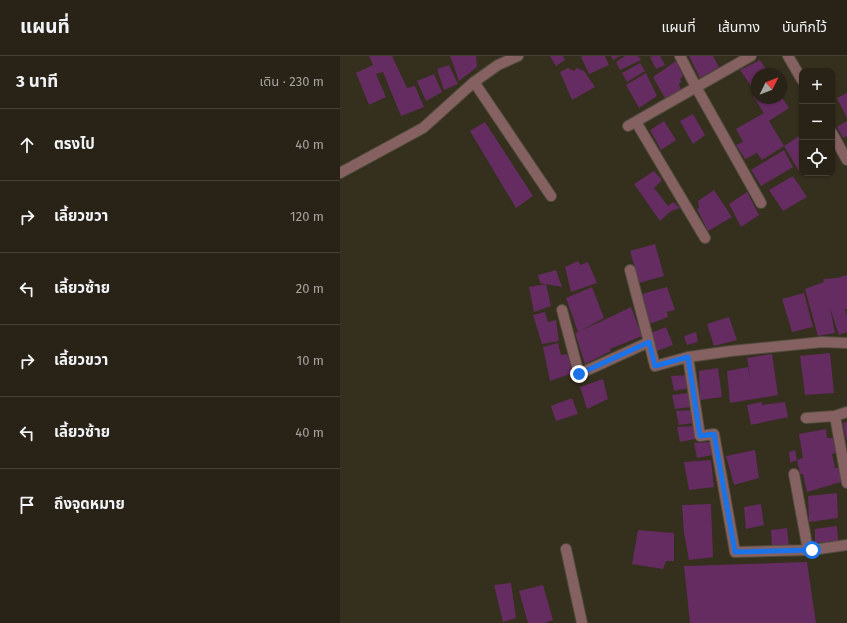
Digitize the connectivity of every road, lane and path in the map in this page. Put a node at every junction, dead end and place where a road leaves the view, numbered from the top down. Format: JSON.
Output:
{"nodes":[{"id":1,"x":518,"y":56,"type":"edge"},
{"id":2,"x":680,"y":56,"type":"edge"},
{"id":3,"x":751,"y":56,"type":"edge"},
{"id":4,"x":788,"y":56,"type":"edge"},
{"id":5,"x":799,"y":75,"type":"edge"},
{"id":6,"x":474,"y":82,"type":"junction"},
{"id":7,"x":696,"y":87,"type":"junction"},
{"id":8,"x":835,"y":138,"type":"edge"},
{"id":9,"x":847,"y":160,"type":"edge"},
{"id":10,"x":340,"y":173,"type":"edge"},
{"id":11,"x":551,"y":196,"type":"dead end"},
{"id":12,"x":761,"y":203,"type":"dead end"},
{"id":13,"x":705,"y":238,"type":"dead end"},
{"id":14,"x":630,"y":270,"type":"dead end"},
{"id":15,"x":562,"y":310,"type":"dead end"},
{"id":16,"x":649,"y":342,"type":"junction"},
{"id":17,"x":847,"y":343,"type":"edge"},
{"id":18,"x":688,"y":357,"type":"junction"},
{"id":19,"x":847,"y":412,"type":"edge"},
{"id":20,"x":835,"y":416,"type":"junction"},
{"id":21,"x":806,"y":418,"type":"dead end"},
{"id":22,"x":794,"y":474,"type":"dead end"},
{"id":23,"x":847,"y":483,"type":"edge"},
{"id":24,"x":847,"y":546,"type":"edge"},
{"id":25,"x":566,"y":549,"type":"dead end"},
{"id":26,"x":808,"y":550,"type":"junction"},
{"id":27,"x":582,"y":623,"type":"edge"}],
"edges":[{"from":1,"to":6,"type":"street"},
{"from":2,"to":7,"type":"street"},
{"from":3,"to":7,"type":"street"},
{"from":4,"to":5,"type":"street"},
{"from":6,"to":10,"type":"street"},
{"from":6,"to":11,"type":"street"},
{"from":7,"to":12,"type":"street"},
{"from":7,"to":13,"type":"street"},
{"from":8,"to":9,"type":"street"},
{"from":14,"to":16,"type":"street"},
{"from":15,"to":16,"type":"street"},
{"from":16,"to":18,"type":"street"},
{"from":17,"to":18,"type":"street"},
{"from":18,"to":26,"type":"street"},
{"from":19,"to":20,"type":"street"},
{"from":20,"to":21,"type":"street"},
{"from":20,"to":23,"type":"street"},
{"from":22,"to":26,"type":"street"},
{"from":24,"to":26,"type":"street"},
{"from":25,"to":27,"type":"street"}]}
